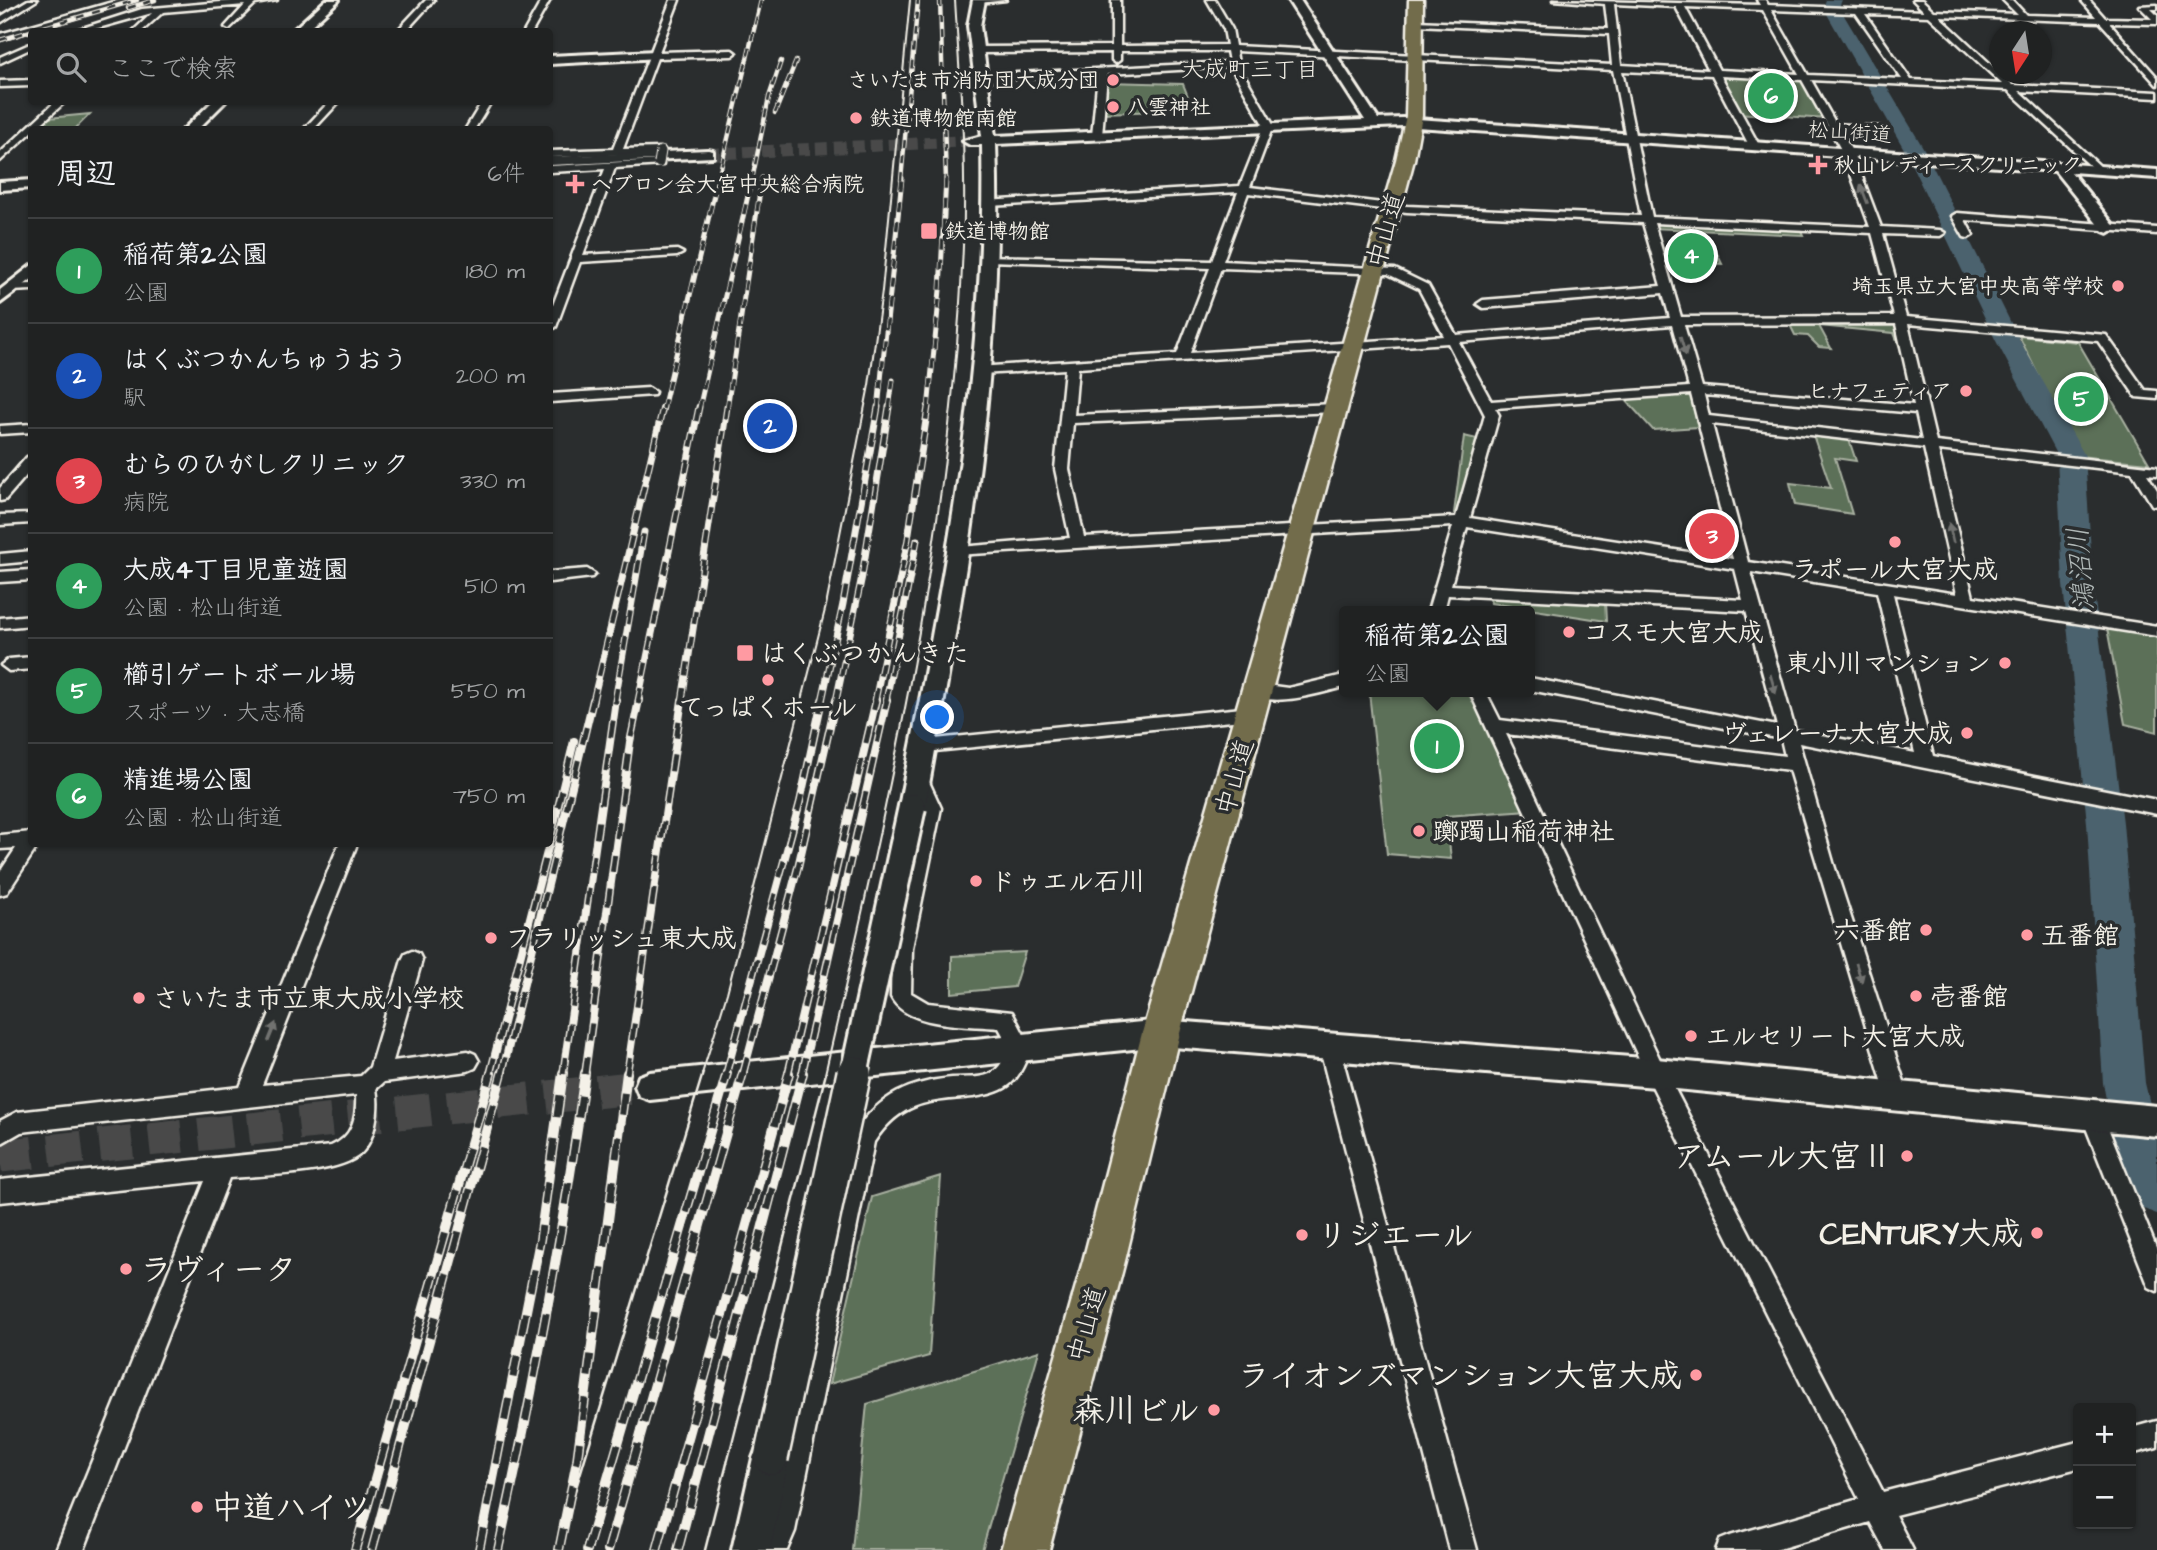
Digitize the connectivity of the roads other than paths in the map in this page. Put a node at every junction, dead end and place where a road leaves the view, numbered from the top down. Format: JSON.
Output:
{"nodes":[{"id":1,"x":33,"y":0,"type":"edge"},
{"id":2,"x":111,"y":0,"type":"edge"},
{"id":3,"x":129,"y":0,"type":"edge"},
{"id":4,"x":273,"y":0,"type":"edge"},
{"id":5,"x":333,"y":0,"type":"edge"},
{"id":6,"x":430,"y":0,"type":"edge"},
{"id":7,"x":546,"y":0,"type":"edge"},
{"id":8,"x":675,"y":0,"type":"edge"},
{"id":9,"x":979,"y":0,"type":"edge"},
{"id":10,"x":1002,"y":0,"type":"edge"},
{"id":11,"x":1116,"y":0,"type":"edge"},
{"id":12,"x":1210,"y":0,"type":"edge"},
{"id":13,"x":1294,"y":0,"type":"edge"},
{"id":14,"x":1416,"y":0,"type":"edge"},
{"id":15,"x":1557,"y":0,"type":"edge"},
{"id":16,"x":1917,"y":0,"type":"edge"},
{"id":17,"x":2007,"y":0,"type":"edge"},
{"id":18,"x":2085,"y":0,"type":"edge"},
{"id":19,"x":246,"y":1,"type":"edge"},
{"id":20,"x":1609,"y":1,"type":"edge"},
{"id":21,"x":207,"y":3,"type":"edge"},
{"id":22,"x":1679,"y":4,"type":"junction"},
{"id":23,"x":1763,"y":4,"type":"edge"},
{"id":24,"x":2157,"y":7,"type":"edge"},
{"id":25,"x":98,"y":9,"type":"junction"},
{"id":26,"x":160,"y":10,"type":"junction"},
{"id":27,"x":1858,"y":10,"type":"junction"},
{"id":28,"x":1932,"y":13,"type":"junction"},
{"id":29,"x":196,"y":15,"type":"dead end"},
{"id":30,"x":2023,"y":16,"type":"junction"},
{"id":31,"x":120,"y":18,"type":"junction"},
{"id":32,"x":2103,"y":19,"type":"junction"},
{"id":33,"x":2157,"y":21,"type":"edge"},
{"id":34,"x":0,"y":22,"type":"edge"},
{"id":35,"x":51,"y":23,"type":"junction"},
{"id":36,"x":1416,"y":23,"type":"junction"},
{"id":37,"x":229,"y":27,"type":"dead end"},
{"id":38,"x":33,"y":28,"type":"edge"},
{"id":39,"x":85,"y":28,"type":"edge"},
{"id":40,"x":87,"y":28,"type":"edge"},
{"id":41,"x":114,"y":28,"type":"edge"},
{"id":42,"x":140,"y":28,"type":"edge"},
{"id":43,"x":302,"y":28,"type":"edge"},
{"id":44,"x":404,"y":28,"type":"edge"},
{"id":45,"x":530,"y":28,"type":"edge"},
{"id":46,"x":28,"y":29,"type":"edge"},
{"id":47,"x":1614,"y":32,"type":"junction"},
{"id":48,"x":0,"y":37,"type":"edge"},
{"id":49,"x":28,"y":47,"type":"edge"},
{"id":50,"x":1230,"y":48,"type":"junction"},
{"id":51,"x":1114,"y":49,"type":"junction"},
{"id":52,"x":977,"y":50,"type":"junction"},
{"id":53,"x":732,"y":53,"type":"dead end"},
{"id":54,"x":1328,"y":53,"type":"junction"},
{"id":55,"x":656,"y":55,"type":"junction"},
{"id":56,"x":1416,"y":59,"type":"junction"},
{"id":57,"x":0,"y":60,"type":"edge"},
{"id":58,"x":553,"y":60,"type":"edge"},
{"id":59,"x":1234,"y":64,"type":"junction"},
{"id":60,"x":1617,"y":68,"type":"junction"},
{"id":61,"x":1117,"y":70,"type":"junction"},
{"id":62,"x":1103,"y":71,"type":"junction"},
{"id":63,"x":1716,"y":73,"type":"junction"},
{"id":64,"x":980,"y":78,"type":"junction"},
{"id":65,"x":1804,"y":78,"type":"junction"},
{"id":66,"x":2157,"y":82,"type":"edge"},
{"id":67,"x":28,"y":83,"type":"edge"},
{"id":68,"x":1909,"y":83,"type":"junction"},
{"id":69,"x":0,"y":84,"type":"edge"},
{"id":70,"x":2009,"y":88,"type":"junction"},
{"id":71,"x":2157,"y":95,"type":"edge"},
{"id":72,"x":57,"y":105,"type":"edge"},
{"id":73,"x":216,"y":105,"type":"edge"},
{"id":74,"x":331,"y":105,"type":"edge"},
{"id":75,"x":484,"y":105,"type":"edge"},
{"id":76,"x":1414,"y":122,"type":"junction"},
{"id":77,"x":1374,"y":123,"type":"junction"},
{"id":78,"x":34,"y":126,"type":"edge"},
{"id":79,"x":193,"y":126,"type":"edge"},
{"id":80,"x":311,"y":126,"type":"edge"},
{"id":81,"x":471,"y":126,"type":"edge"},
{"id":82,"x":1833,"y":127,"type":"junction"},
{"id":83,"x":1268,"y":128,"type":"junction"},
{"id":84,"x":1880,"y":131,"type":"dead end"},
{"id":85,"x":28,"y":132,"type":"edge"},
{"id":86,"x":1097,"y":136,"type":"junction"},
{"id":87,"x":1632,"y":138,"type":"junction"},
{"id":88,"x":980,"y":141,"type":"junction"},
{"id":89,"x":1755,"y":146,"type":"junction"},
{"id":90,"x":618,"y":150,"type":"junction"},
{"id":91,"x":1848,"y":153,"type":"junction"},
{"id":92,"x":553,"y":154,"type":"edge"},
{"id":93,"x":708,"y":154,"type":"tunnel mouth"},
{"id":94,"x":0,"y":158,"type":"edge"},
{"id":95,"x":553,"y":161,"type":"edge"},
{"id":96,"x":611,"y":166,"type":"junction"},
{"id":97,"x":2060,"y":168,"type":"junction"},
{"id":98,"x":553,"y":169,"type":"edge"},
{"id":99,"x":2098,"y":170,"type":"junction"},
{"id":100,"x":2157,"y":174,"type":"edge"},
{"id":101,"x":28,"y":184,"type":"edge"},
{"id":102,"x":0,"y":186,"type":"edge"},
{"id":103,"x":1245,"y":189,"type":"junction"},
{"id":104,"x":989,"y":203,"type":"junction"},
{"id":105,"x":1392,"y":207,"type":"junction"},
{"id":106,"x":1647,"y":219,"type":"junction"},
{"id":107,"x":2108,"y":228,"type":"junction"},
{"id":108,"x":1877,"y":229,"type":"junction"},
{"id":109,"x":2157,"y":232,"type":"edge"},
{"id":110,"x":1940,"y":233,"type":"dead end"},
{"id":111,"x":1968,"y":235,"type":"dead end"},
{"id":112,"x":677,"y":253,"type":"dead end"},
{"id":113,"x":989,"y":258,"type":"junction"},
{"id":114,"x":576,"y":259,"type":"junction"},
{"id":115,"x":1219,"y":264,"type":"junction"},
{"id":116,"x":1374,"y":269,"type":"junction"},
{"id":117,"x":28,"y":274,"type":"edge"},
{"id":118,"x":565,"y":285,"type":"junction"},
{"id":119,"x":553,"y":286,"type":"edge"},
{"id":120,"x":12,"y":288,"type":"edge"},
{"id":121,"x":1667,"y":289,"type":"junction"},
{"id":122,"x":1483,"y":304,"type":"dead end"},
{"id":123,"x":553,"y":319,"type":"edge"},
{"id":124,"x":1902,"y":320,"type":"junction"},
{"id":125,"x":1675,"y":321,"type":"junction"},
{"id":126,"x":1452,"y":339,"type":"junction"},
{"id":127,"x":1352,"y":347,"type":"junction"},
{"id":128,"x":1182,"y":358,"type":"junction"},
{"id":129,"x":1072,"y":365,"type":"junction"},
{"id":130,"x":981,"y":370,"type":"junction"},
{"id":131,"x":1696,"y":390,"type":"junction"},
{"id":132,"x":649,"y":392,"type":"dead end"},
{"id":133,"x":2157,"y":395,"type":"edge"},
{"id":134,"x":553,"y":398,"type":"edge"},
{"id":135,"x":1487,"y":405,"type":"junction"},
{"id":136,"x":1336,"y":408,"type":"junction"},
{"id":137,"x":1923,"y":411,"type":"junction"},
{"id":138,"x":1067,"y":419,"type":"junction"},
{"id":139,"x":1703,"y":419,"type":"junction"},
{"id":140,"x":28,"y":428,"type":"edge"},
{"id":141,"x":0,"y":430,"type":"edge"},
{"id":142,"x":1931,"y":445,"type":"junction"},
{"id":143,"x":28,"y":464,"type":"edge"},
{"id":144,"x":2137,"y":469,"type":"junction"},
{"id":145,"x":2157,"y":471,"type":"edge"},
{"id":146,"x":0,"y":496,"type":"edge"},
{"id":147,"x":2157,"y":502,"type":"edge"},
{"id":148,"x":28,"y":518,"type":"edge"},
{"id":149,"x":0,"y":520,"type":"edge"},
{"id":150,"x":1461,"y":521,"type":"junction"},
{"id":151,"x":1302,"y":529,"type":"junction"},
{"id":152,"x":1078,"y":542,"type":"junction"},
{"id":153,"x":960,"y":552,"type":"junction"},
{"id":154,"x":28,"y":556,"type":"edge"},
{"id":155,"x":0,"y":559,"type":"edge"},
{"id":156,"x":1739,"y":564,"type":"junction"},
{"id":157,"x":587,"y":574,"type":"dead end"},
{"id":158,"x":28,"y":575,"type":"edge"},
{"id":159,"x":0,"y":577,"type":"edge"},
{"id":160,"x":553,"y":577,"type":"edge"},
{"id":161,"x":1883,"y":586,"type":"junction"},
{"id":162,"x":1441,"y":590,"type":"junction"},
{"id":163,"x":1966,"y":599,"type":"junction"},
{"id":164,"x":1437,"y":606,"type":"edge"},
{"id":165,"x":1752,"y":606,"type":"junction"},
{"id":166,"x":28,"y":620,"type":"edge"},
{"id":167,"x":0,"y":623,"type":"edge"},
{"id":168,"x":2157,"y":631,"type":"edge"},
{"id":169,"x":28,"y":663,"type":"edge"},
{"id":170,"x":9,"y":665,"type":"dead end"},
{"id":171,"x":1339,"y":682,"type":"edge"},
{"id":172,"x":1535,"y":685,"type":"edge"},
{"id":173,"x":1480,"y":697,"type":"edge"},
{"id":174,"x":1255,"y":701,"type":"junction"},
{"id":175,"x":1494,"y":726,"type":"junction"},
{"id":176,"x":1788,"y":734,"type":"junction"},
{"id":177,"x":925,"y":746,"type":"junction"},
{"id":178,"x":1926,"y":763,"type":"junction"},
{"id":179,"x":1796,"y":764,"type":"junction"},
{"id":180,"x":918,"y":776,"type":"junction"},
{"id":181,"x":2157,"y":807,"type":"edge"},
{"id":182,"x":28,"y":839,"type":"edge"},
{"id":183,"x":0,"y":842,"type":"edge"},
{"id":184,"x":28,"y":845,"type":"edge"},
{"id":185,"x":347,"y":847,"type":"edge"},
{"id":186,"x":0,"y":887,"type":"edge"},
{"id":187,"x":412,"y":960,"type":"dead end"},
{"id":188,"x":1161,"y":1033,"type":"junction"},
{"id":189,"x":1329,"y":1046,"type":"junction"},
{"id":190,"x":1021,"y":1048,"type":"junction"},
{"id":191,"x":468,"y":1061,"type":"dead end"},
{"id":192,"x":1656,"y":1073,"type":"junction"},
{"id":193,"x":372,"y":1080,"type":"junction"},
{"id":194,"x":650,"y":1086,"type":"tunnel mouth"},
{"id":195,"x":247,"y":1096,"type":"junction"},
{"id":196,"x":1898,"y":1097,"type":"junction"},
{"id":197,"x":2128,"y":1119,"type":"edge"},
{"id":198,"x":0,"y":1133,"type":"edge"},
{"id":199,"x":222,"y":1167,"type":"junction"},
{"id":200,"x":0,"y":1191,"type":"edge"},
{"id":201,"x":2157,"y":1279,"type":"edge"},
{"id":202,"x":2157,"y":1434,"type":"edge"},
{"id":203,"x":2136,"y":1440,"type":"edge"},
{"id":204,"x":2073,"y":1456,"type":"edge"},
{"id":205,"x":1875,"y":1507,"type":"junction"},
{"id":206,"x":71,"y":1550,"type":"edge"},
{"id":207,"x":751,"y":1550,"type":"edge"},
{"id":208,"x":773,"y":1550,"type":"edge"},
{"id":209,"x":1025,"y":1550,"type":"edge"},
{"id":210,"x":1463,"y":1550,"type":"edge"},
{"id":211,"x":1730,"y":1550,"type":"edge"},
{"id":212,"x":1899,"y":1550,"type":"edge"}],
"edges":[{"from":1,"to":34,"type":"street"},
{"from":2,"to":25,"type":"street"},
{"from":3,"to":25,"type":"street"},
{"from":4,"to":19,"type":"street"},
{"from":5,"to":43,"type":"street"},
{"from":6,"to":44,"type":"street"},
{"from":7,"to":45,"type":"street"},
{"from":8,"to":55,"type":"street"},
{"from":9,"to":10,"type":"street"},
{"from":9,"to":52,"type":"street"},
{"from":11,"to":51,"type":"street"},
{"from":12,"to":50,"type":"street"},
{"from":13,"to":54,"type":"street"},
{"from":14,"to":36,"type":"highway","name":"中山道"},
{"from":15,"to":20,"type":"street"},
{"from":16,"to":28,"type":"street"},
{"from":17,"to":30,"type":"street"},
{"from":18,"to":32,"type":"street"},
{"from":19,"to":21,"type":"street"},
{"from":19,"to":37,"type":"street"},
{"from":20,"to":22,"type":"street"},
{"from":20,"to":47,"type":"street"},
{"from":21,"to":26,"type":"street"},
{"from":21,"to":29,"type":"street"},
{"from":22,"to":23,"type":"street"},
{"from":22,"to":63,"type":"street"},
{"from":23,"to":27,"type":"street"},
{"from":23,"to":65,"type":"street"},
{"from":24,"to":33,"type":"street"},
{"from":25,"to":35,"type":"street"},
{"from":25,"to":39,"type":"street"},
{"from":26,"to":31,"type":"street"},
{"from":26,"to":42,"type":"street"},
{"from":27,"to":28,"type":"street"},
{"from":27,"to":68,"type":"street"},
{"from":28,"to":30,"type":"street"},
{"from":28,"to":70,"type":"street"},
{"from":30,"to":32,"type":"street"},
{"from":31,"to":40,"type":"street"},
{"from":31,"to":41,"type":"street"},
{"from":32,"to":33,"type":"street"},
{"from":32,"to":66,"type":"street"},
{"from":34,"to":35,"type":"street"},
{"from":35,"to":38,"type":"street"},
{"from":36,"to":47,"type":"street"},
{"from":36,"to":56,"type":"highway","name":"中山道"},
{"from":46,"to":48,"type":"street"},
{"from":47,"to":60,"type":"street"},
{"from":49,"to":57,"type":"street"},
{"from":50,"to":51,"type":"street"},
{"from":50,"to":54,"type":"street"},
{"from":50,"to":59,"type":"street"},
{"from":51,"to":52,"type":"street"},
{"from":51,"to":61,"type":"street"},
{"from":52,"to":64,"type":"street"},
{"from":53,"to":55,"type":"street"},
{"from":54,"to":56,"type":"street"},
{"from":54,"to":77,"type":"street"},
{"from":55,"to":58,"type":"street"},
{"from":55,"to":90,"type":"street"},
{"from":56,"to":60,"type":"street"},
{"from":56,"to":76,"type":"highway","name":"中山道"},
{"from":59,"to":61,"type":"street"},
{"from":59,"to":83,"type":"street"},
{"from":60,"to":63,"type":"street"},
{"from":60,"to":87,"type":"street"},
{"from":61,"to":62,"type":"street"},
{"from":62,"to":64,"type":"street"},
{"from":62,"to":86,"type":"street"},
{"from":63,"to":65,"type":"street"},
{"from":63,"to":89,"type":"street"},
{"from":64,"to":88,"type":"street"},
{"from":65,"to":68,"type":"street"},
{"from":65,"to":82,"type":"street"},
{"from":67,"to":69,"type":"street"},
{"from":68,"to":70,"type":"street"},
{"from":70,"to":71,"type":"street"},
{"from":70,"to":99,"type":"street"},
{"from":72,"to":78,"type":"street"},
{"from":73,"to":79,"type":"street"},
{"from":74,"to":80,"type":"street"},
{"from":75,"to":81,"type":"street"},
{"from":76,"to":77,"type":"street","name":"松山街道"},
{"from":76,"to":87,"type":"street","name":"松山街道"},
{"from":76,"to":105,"type":"highway","name":"中山道"},
{"from":77,"to":83,"type":"street","name":"松山街道"},
{"from":82,"to":84,"type":"street"},
{"from":82,"to":91,"type":"street"},
{"from":83,"to":86,"type":"street","name":"松山街道"},
{"from":83,"to":103,"type":"street"},
{"from":85,"to":94,"type":"street"},
{"from":86,"to":88,"type":"street","name":"松山街道"},
{"from":87,"to":89,"type":"street","name":"松山街道"},
{"from":87,"to":106,"type":"street"},
{"from":88,"to":104,"type":"street"},
{"from":89,"to":91,"type":"street","name":"松山街道"},
{"from":90,"to":92,"type":"street"},
{"from":90,"to":96,"type":"street","bridge":true},
{"from":91,"to":97,"type":"street","name":"松山街道"},
{"from":108,"to":91,"type":"street","one_way":true},
{"from":93,"to":95,"type":"street"},
{"from":96,"to":98,"type":"street"},
{"from":96,"to":114,"type":"street"},
{"from":97,"to":99,"type":"street","name":"松山街道"},
{"from":97,"to":107,"type":"street"},
{"from":99,"to":100,"type":"street","name":"松山街道"},
{"from":101,"to":102,"type":"street"},
{"from":103,"to":104,"type":"street"},
{"from":103,"to":105,"type":"street"},
{"from":103,"to":115,"type":"street"},
{"from":104,"to":113,"type":"street"},
{"from":105,"to":106,"type":"street"},
{"from":105,"to":116,"type":"highway","name":"中山道"},
{"from":106,"to":108,"type":"street"},
{"from":106,"to":121,"type":"street"},
{"from":107,"to":109,"type":"street"},
{"from":107,"to":111,"type":"street"},
{"from":108,"to":110,"type":"street"},
{"from":108,"to":124,"type":"street"},
{"from":112,"to":114,"type":"street"},
{"from":113,"to":115,"type":"street"},
{"from":113,"to":130,"type":"street"},
{"from":114,"to":118,"type":"street"},
{"from":115,"to":116,"type":"street"},
{"from":115,"to":128,"type":"street"},
{"from":116,"to":126,"type":"street"},
{"from":116,"to":127,"type":"highway","name":"中山道"},
{"from":117,"to":120,"type":"street"},
{"from":118,"to":119,"type":"street"},
{"from":118,"to":123,"type":"street"},
{"from":121,"to":122,"type":"street"},
{"from":121,"to":125,"type":"street"},
{"from":124,"to":125,"type":"street"},
{"from":124,"to":133,"type":"street"},
{"from":124,"to":137,"type":"street"},
{"from":125,"to":126,"type":"street"},
{"from":125,"to":131,"type":"street","one_way":true},
{"from":126,"to":127,"type":"street"},
{"from":126,"to":135,"type":"street"},
{"from":127,"to":128,"type":"street"},
{"from":127,"to":136,"type":"highway","name":"中山道"},
{"from":128,"to":129,"type":"street"},
{"from":129,"to":130,"type":"street"},
{"from":129,"to":138,"type":"street"},
{"from":130,"to":153,"type":"street"},
{"from":131,"to":135,"type":"street"},
{"from":131,"to":137,"type":"street"},
{"from":131,"to":139,"type":"street"},
{"from":132,"to":134,"type":"street"},
{"from":135,"to":150,"type":"street"},
{"from":136,"to":138,"type":"street"},
{"from":136,"to":151,"type":"highway","name":"中山道"},
{"from":137,"to":142,"type":"street"},
{"from":138,"to":152,"type":"street"},
{"from":139,"to":142,"type":"street"},
{"from":139,"to":156,"type":"street"},
{"from":140,"to":141,"type":"street"},
{"from":142,"to":144,"type":"street"},
{"from":163,"to":142,"type":"street","one_way":true},
{"from":143,"to":146,"type":"street"},
{"from":144,"to":145,"type":"street"},
{"from":144,"to":147,"type":"street"},
{"from":148,"to":149,"type":"street"},
{"from":150,"to":151,"type":"street"},
{"from":150,"to":156,"type":"street"},
{"from":150,"to":162,"type":"street"},
{"from":151,"to":152,"type":"street"},
{"from":151,"to":174,"type":"highway","name":"中山道"},
{"from":152,"to":153,"type":"street"},
{"from":153,"to":177,"type":"street"},
{"from":154,"to":155,"type":"street"},
{"from":156,"to":161,"type":"street"},
{"from":156,"to":165,"type":"street"},
{"from":157,"to":160,"type":"street"},
{"from":158,"to":159,"type":"street"},
{"from":161,"to":163,"type":"street"},
{"from":161,"to":178,"type":"street"},
{"from":162,"to":164,"type":"street"},
{"from":162,"to":165,"type":"street"},
{"from":163,"to":168,"type":"street"},
{"from":165,"to":176,"type":"street","one_way":true},
{"from":166,"to":167,"type":"street"},
{"from":169,"to":170,"type":"street"},
{"from":171,"to":174,"type":"street"},
{"from":172,"to":176,"type":"street"},
{"from":173,"to":175,"type":"street"},
{"from":174,"to":177,"type":"street"},
{"from":174,"to":188,"type":"highway","name":"中山道"},
{"from":175,"to":179,"type":"street"},
{"from":175,"to":192,"type":"street"},
{"from":176,"to":178,"type":"street"},
{"from":176,"to":179,"type":"street"},
{"from":177,"to":180,"type":"street"},
{"from":178,"to":181,"type":"street"},
{"from":179,"to":196,"type":"street","one_way":true},
{"from":180,"to":190,"type":"street"},
{"from":180,"to":207,"type":"street","bridge":true},
{"from":182,"to":183,"type":"street"},
{"from":184,"to":186,"type":"street"},
{"from":195,"to":185,"type":"street","one_way":true},
{"from":187,"to":193,"type":"street"},
{"from":188,"to":189,"type":"street"},
{"from":188,"to":190,"type":"street"},
{"from":188,"to":209,"type":"highway","name":"中山道"},
{"from":189,"to":192,"type":"street"},
{"from":189,"to":210,"type":"street"},
{"from":190,"to":194,"type":"street"},
{"from":190,"to":208,"type":"street"},
{"from":191,"to":193,"type":"street"},
{"from":192,"to":196,"type":"street"},
{"from":192,"to":205,"type":"street"},
{"from":193,"to":195,"type":"street"},
{"from":193,"to":199,"type":"street"},
{"from":195,"to":198,"type":"street"},
{"from":196,"to":197,"type":"street"},
{"from":197,"to":201,"type":"street"},
{"from":199,"to":200,"type":"street"},
{"from":199,"to":206,"type":"street"},
{"from":202,"to":203,"type":"street"},
{"from":204,"to":205,"type":"street"},
{"from":205,"to":211,"type":"street"},
{"from":205,"to":212,"type":"street"}]}
